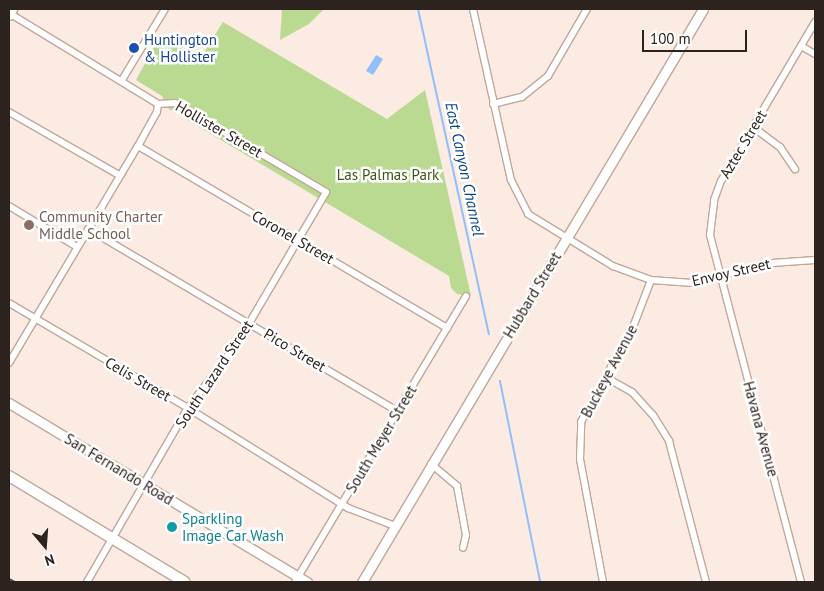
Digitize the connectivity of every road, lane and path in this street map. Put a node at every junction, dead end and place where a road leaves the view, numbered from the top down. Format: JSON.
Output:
{"nodes":[{"id":1,"x":12,"y":9,"type":"edge"},
{"id":2,"x":164,"y":9,"type":"edge"},
{"id":3,"x":473,"y":9,"type":"edge"},
{"id":4,"x":587,"y":9,"type":"edge"},
{"id":5,"x":703,"y":9,"type":"edge"},
{"id":6,"x":9,"y":14,"type":"edge"},
{"id":7,"x":815,"y":22,"type":"edge"},
{"id":8,"x":801,"y":46,"type":"junction"},
{"id":9,"x":815,"y":54,"type":"edge"},
{"id":10,"x":122,"y":80,"type":"junction"},
{"id":11,"x":158,"y":104,"type":"junction"},
{"id":12,"x":493,"y":104,"type":"junction"},
{"id":13,"x":9,"y":112,"type":"edge"},
{"id":14,"x":753,"y":127,"type":"junction"},
{"id":15,"x":138,"y":146,"type":"junction"},
{"id":16,"x":795,"y":169,"type":"dead end"},
{"id":17,"x":119,"y":175,"type":"junction"},
{"id":18,"x":326,"y":192,"type":"joint"},
{"id":19,"x":9,"y":206,"type":"edge"},
{"id":20,"x":88,"y":229,"type":"junction"},
{"id":21,"x":567,"y":237,"type":"junction"},
{"id":22,"x":299,"y":240,"type":"junction"},
{"id":23,"x":77,"y":247,"type":"junction"},
{"id":24,"x":815,"y":260,"type":"edge"},
{"id":25,"x":720,"y":277,"type":"junction"},
{"id":26,"x":651,"y":280,"type":"junction"},
{"id":27,"x":466,"y":296,"type":"dead end"},
{"id":28,"x":9,"y":304,"type":"edge"},
{"id":29,"x":35,"y":319,"type":"junction"},
{"id":30,"x":249,"y":322,"type":"junction"},
{"id":31,"x":447,"y":328,"type":"junction"},
{"id":32,"x":9,"y":362,"type":"edge"},
{"id":33,"x":605,"y":377,"type":"junction"},
{"id":34,"x":9,"y":403,"type":"edge"},
{"id":35,"x":188,"y":408,"type":"junction"},
{"id":36,"x":397,"y":411,"type":"junction"},
{"id":37,"x":431,"y":464,"type":"junction"},
{"id":38,"x":9,"y":476,"type":"edge"},
{"id":39,"x":145,"y":484,"type":"junction"},
{"id":40,"x":343,"y":504,"type":"junction"},
{"id":41,"x":395,"y":526,"type":"junction"},
{"id":42,"x":113,"y":538,"type":"junction"},
{"id":43,"x":463,"y":548,"type":"dead end"},
{"id":44,"x":297,"y":579,"type":"edge"},
{"id":45,"x":87,"y":582,"type":"edge"},
{"id":46,"x":185,"y":582,"type":"edge"},
{"id":47,"x":307,"y":582,"type":"edge"},
{"id":48,"x":362,"y":582,"type":"edge"},
{"id":49,"x":603,"y":582,"type":"edge"},
{"id":50,"x":706,"y":582,"type":"edge"},
{"id":51,"x":801,"y":582,"type":"edge"}],
"edges":[{"from":1,"to":6,"type":"main road"},
{"from":2,"to":10,"type":"street"},
{"from":3,"to":12,"type":"street","name":"Envoy Street"},
{"from":4,"to":12,"type":"street"},
{"from":5,"to":21,"type":"main road","name":"Hubbard Street"},
{"from":6,"to":10,"type":"street","name":"Hollister Street"},
{"from":7,"to":8,"type":"street","name":"Aztec Street"},
{"from":8,"to":9,"type":"street"},
{"from":8,"to":14,"type":"street","name":"Aztec Street"},
{"from":10,"to":11,"type":"street","name":"Hollister Street"},
{"from":11,"to":15,"type":"street"},
{"from":11,"to":18,"type":"street","name":"Hollister Street"},
{"from":12,"to":21,"type":"street","name":"Envoy Street"},
{"from":13,"to":17,"type":"street"},
{"from":14,"to":16,"type":"street"},
{"from":14,"to":25,"type":"street","name":"Aztec Street"},
{"from":15,"to":17,"type":"street"},
{"from":15,"to":22,"type":"street","name":"Coronel Street"},
{"from":17,"to":20,"type":"street"},
{"from":18,"to":22,"type":"street","name":"South Lazard Street"},
{"from":19,"to":23,"type":"street"},
{"from":20,"to":23,"type":"street"},
{"from":20,"to":30,"type":"street","name":"Pico Street"},
{"from":21,"to":26,"type":"street","name":"Envoy Street"},
{"from":21,"to":37,"type":"main road","name":"Hubbard Street"},
{"from":22,"to":30,"type":"street","name":"South Lazard Street"},
{"from":22,"to":31,"type":"street","name":"Coronel Street"},
{"from":23,"to":29,"type":"street"},
{"from":24,"to":25,"type":"street","name":"Envoy Street"},
{"from":25,"to":26,"type":"street","name":"Envoy Street"},
{"from":25,"to":51,"type":"street","name":"Havana Avenue"},
{"from":26,"to":33,"type":"street","name":"Buckeye Avenue"},
{"from":27,"to":31,"type":"street","name":"South Meyer Street"},
{"from":28,"to":29,"type":"street","name":"Celis Street"},
{"from":29,"to":32,"type":"street"},
{"from":29,"to":35,"type":"street","name":"Celis Street"},
{"from":30,"to":35,"type":"street","name":"South Lazard Street"},
{"from":30,"to":36,"type":"street","name":"Pico Street"},
{"from":31,"to":36,"type":"street","name":"South Meyer Street"},
{"from":33,"to":49,"type":"street","name":"Buckeye Avenue"},
{"from":33,"to":50,"type":"street"},
{"from":34,"to":39,"type":"main road","name":"San Fernando Road"},
{"from":35,"to":39,"type":"street","name":"South Lazard Street"},
{"from":35,"to":40,"type":"street","name":"Celis Street"},
{"from":36,"to":40,"type":"street","name":"South Meyer Street"},
{"from":37,"to":41,"type":"main road","name":"Hubbard Street"},
{"from":37,"to":43,"type":"street"},
{"from":38,"to":42,"type":"main road"},
{"from":39,"to":42,"type":"street","name":"South Lazard Street"},
{"from":39,"to":44,"type":"main road","name":"San Fernando Road"},
{"from":40,"to":41,"type":"street","name":"Celis Street"},
{"from":40,"to":44,"type":"street","name":"South Meyer Street"},
{"from":41,"to":48,"type":"main road","name":"Hubbard Street"},
{"from":42,"to":45,"type":"street","name":"South Lazard Street"},
{"from":42,"to":46,"type":"main road"},
{"from":44,"to":47,"type":"main road","name":"San Fernando Road"}]}
